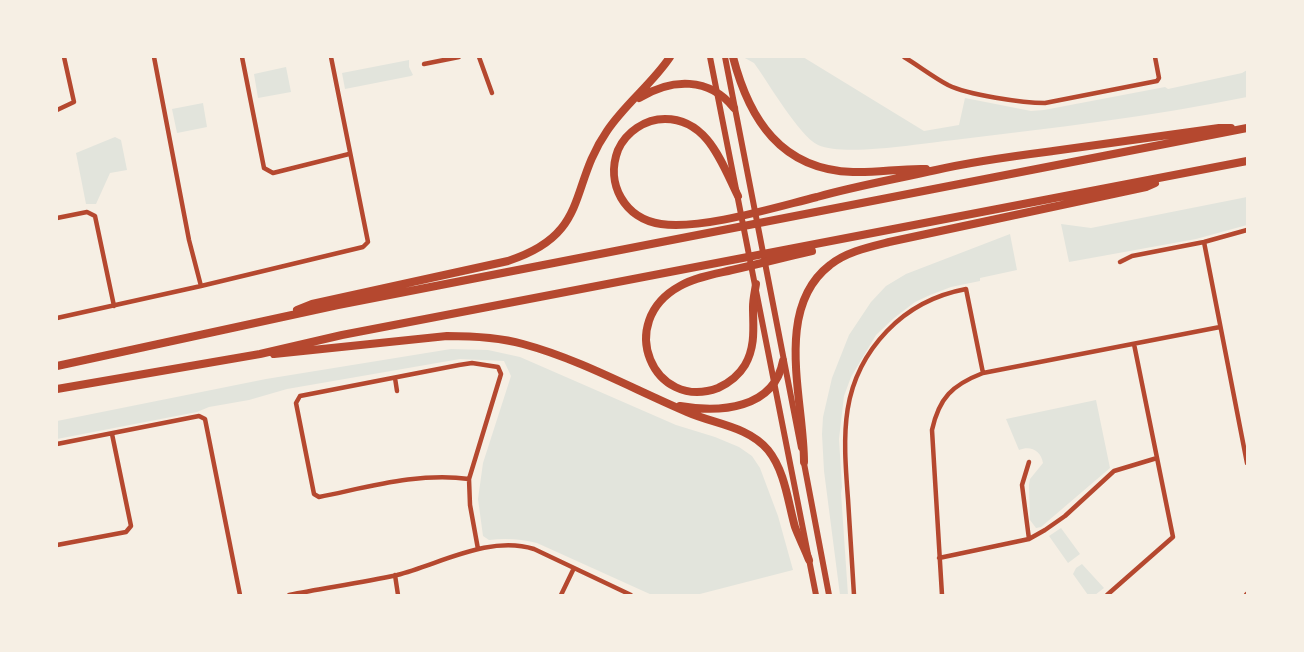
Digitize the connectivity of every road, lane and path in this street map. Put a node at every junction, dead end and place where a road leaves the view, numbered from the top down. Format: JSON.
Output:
{"nodes":[{"id":1,"x":64,"y":57,"type":"edge"},
{"id":2,"x":154,"y":57,"type":"edge"},
{"id":3,"x":242,"y":57,"type":"edge"},
{"id":4,"x":331,"y":57,"type":"edge"},
{"id":5,"x":459,"y":57,"type":"edge"},
{"id":6,"x":479,"y":57,"type":"edge"},
{"id":7,"x":670,"y":57,"type":"edge"},
{"id":8,"x":710,"y":57,"type":"edge"},
{"id":9,"x":725,"y":57,"type":"edge"},
{"id":10,"x":733,"y":57,"type":"edge"},
{"id":11,"x":904,"y":57,"type":"edge"},
{"id":12,"x":1155,"y":57,"type":"edge"},
{"id":13,"x":424,"y":64,"type":"dead end"},
{"id":14,"x":717,"y":92,"type":"junction"},
{"id":15,"x":492,"y":93,"type":"dead end"},
{"id":16,"x":626,"y":107,"type":"junction"},
{"id":17,"x":734,"y":108,"type":"junction"},
{"id":18,"x":57,"y":110,"type":"edge"},
{"id":19,"x":1247,"y":128,"type":"edge"},
{"id":20,"x":349,"y":154,"type":"junction"},
{"id":21,"x":1247,"y":161,"type":"edge"},
{"id":22,"x":937,"y":170,"type":"junction"},
{"id":23,"x":1171,"y":177,"type":"junction"},
{"id":24,"x":738,"y":196,"type":"junction"},
{"id":25,"x":57,"y":218,"type":"edge"},
{"id":26,"x":906,"y":228,"type":"junction"},
{"id":27,"x":1247,"y":230,"type":"edge"},
{"id":28,"x":1203,"y":242,"type":"junction"},
{"id":29,"x":1120,"y":262,"type":"dead end"},
{"id":30,"x":756,"y":284,"type":"junction"},
{"id":31,"x":201,"y":286,"type":"junction"},
{"id":32,"x":114,"y":306,"type":"junction"},
{"id":33,"x":279,"y":317,"type":"junction"},
{"id":34,"x":57,"y":318,"type":"edge"},
{"id":35,"x":1220,"y":327,"type":"junction"},
{"id":36,"x":1134,"y":344,"type":"junction"},
{"id":37,"x":260,"y":354,"type":"junction"},
{"id":38,"x":783,"y":361,"type":"junction"},
{"id":39,"x":57,"y":366,"type":"edge"},
{"id":40,"x":983,"y":373,"type":"junction"},
{"id":41,"x":394,"y":378,"type":"junction"},
{"id":42,"x":775,"y":381,"type":"junction"},
{"id":43,"x":57,"y":389,"type":"edge"},
{"id":44,"x":397,"y":391,"type":"dead end"},
{"id":45,"x":667,"y":403,"type":"junction"},
{"id":46,"x":112,"y":434,"type":"junction"},
{"id":47,"x":57,"y":444,"type":"edge"},
{"id":48,"x":1157,"y":458,"type":"junction"},
{"id":49,"x":804,"y":462,"type":"junction"},
{"id":50,"x":1029,"y":462,"type":"dead end"},
{"id":51,"x":1247,"y":463,"type":"edge"},
{"id":52,"x":469,"y":479,"type":"junction"},
{"id":53,"x":1029,"y":539,"type":"junction"},
{"id":54,"x":57,"y":545,"type":"edge"},
{"id":55,"x":478,"y":549,"type":"junction"},
{"id":56,"x":939,"y":558,"type":"junction"},
{"id":57,"x":809,"y":560,"type":"junction"},
{"id":58,"x":574,"y":568,"type":"junction"},
{"id":59,"x":395,"y":575,"type":"junction"},
{"id":60,"x":240,"y":595,"type":"edge"},
{"id":61,"x":289,"y":595,"type":"edge"},
{"id":62,"x":398,"y":595,"type":"edge"},
{"id":63,"x":561,"y":595,"type":"edge"},
{"id":64,"x":631,"y":595,"type":"edge"},
{"id":65,"x":816,"y":595,"type":"edge"},
{"id":66,"x":829,"y":595,"type":"edge"},
{"id":67,"x":854,"y":595,"type":"edge"},
{"id":68,"x":942,"y":595,"type":"edge"},
{"id":69,"x":1107,"y":595,"type":"edge"}],
"edges":[{"from":1,"to":18,"type":"street"},
{"from":2,"to":31,"type":"street"},
{"from":3,"to":20,"type":"street"},
{"from":4,"to":20,"type":"street"},
{"from":5,"to":13,"type":"street"},
{"from":6,"to":15,"type":"street"},
{"from":7,"to":16,"type":"highway"},
{"from":8,"to":14,"type":"main road"},
{"from":9,"to":17,"type":"main road"},
{"from":10,"to":22,"type":"highway"},
{"from":11,"to":12,"type":"street"},
{"from":14,"to":16,"type":"highway"},
{"from":14,"to":17,"type":"highway"},
{"from":14,"to":24,"type":"main road"},
{"from":16,"to":33,"type":"highway"},
{"from":17,"to":38,"type":"main road"},
{"from":19,"to":22,"type":"highway"},
{"from":19,"to":33,"type":"highway"},
{"from":20,"to":31,"type":"street"},
{"from":21,"to":23,"type":"highway"},
{"from":22,"to":24,"type":"highway"},
{"from":23,"to":26,"type":"highway"},
{"from":23,"to":49,"type":"highway"},
{"from":24,"to":30,"type":"main road"},
{"from":25,"to":32,"type":"street"},
{"from":26,"to":30,"type":"highway"},
{"from":26,"to":37,"type":"highway"},
{"from":27,"to":28,"type":"street"},
{"from":28,"to":29,"type":"street"},
{"from":28,"to":35,"type":"street"},
{"from":30,"to":42,"type":"main road"},
{"from":31,"to":32,"type":"street"},
{"from":32,"to":34,"type":"street"},
{"from":33,"to":39,"type":"highway"},
{"from":35,"to":36,"type":"street"},
{"from":35,"to":51,"type":"street"},
{"from":36,"to":40,"type":"street"},
{"from":36,"to":48,"type":"street"},
{"from":37,"to":43,"type":"highway"},
{"from":37,"to":45,"type":"highway"},
{"from":38,"to":42,"type":"highway"},
{"from":38,"to":49,"type":"main road"},
{"from":40,"to":56,"type":"street"},
{"from":40,"to":67,"type":"street"},
{"from":41,"to":44,"type":"street"},
{"from":41,"to":52,"type":"street"},
{"from":41,"to":52,"type":"street"},
{"from":42,"to":45,"type":"highway"},
{"from":42,"to":57,"type":"main road"},
{"from":45,"to":57,"type":"highway"},
{"from":46,"to":47,"type":"street"},
{"from":46,"to":54,"type":"street"},
{"from":46,"to":60,"type":"street"},
{"from":48,"to":53,"type":"street"},
{"from":48,"to":69,"type":"street"},
{"from":49,"to":66,"type":"main road"},
{"from":50,"to":53,"type":"street"},
{"from":52,"to":55,"type":"street"},
{"from":53,"to":56,"type":"street"},
{"from":55,"to":58,"type":"street"},
{"from":55,"to":59,"type":"street"},
{"from":56,"to":68,"type":"street"},
{"from":57,"to":65,"type":"main road"},
{"from":58,"to":63,"type":"street"},
{"from":58,"to":64,"type":"street"},
{"from":59,"to":61,"type":"street"},
{"from":59,"to":62,"type":"street"}]}
